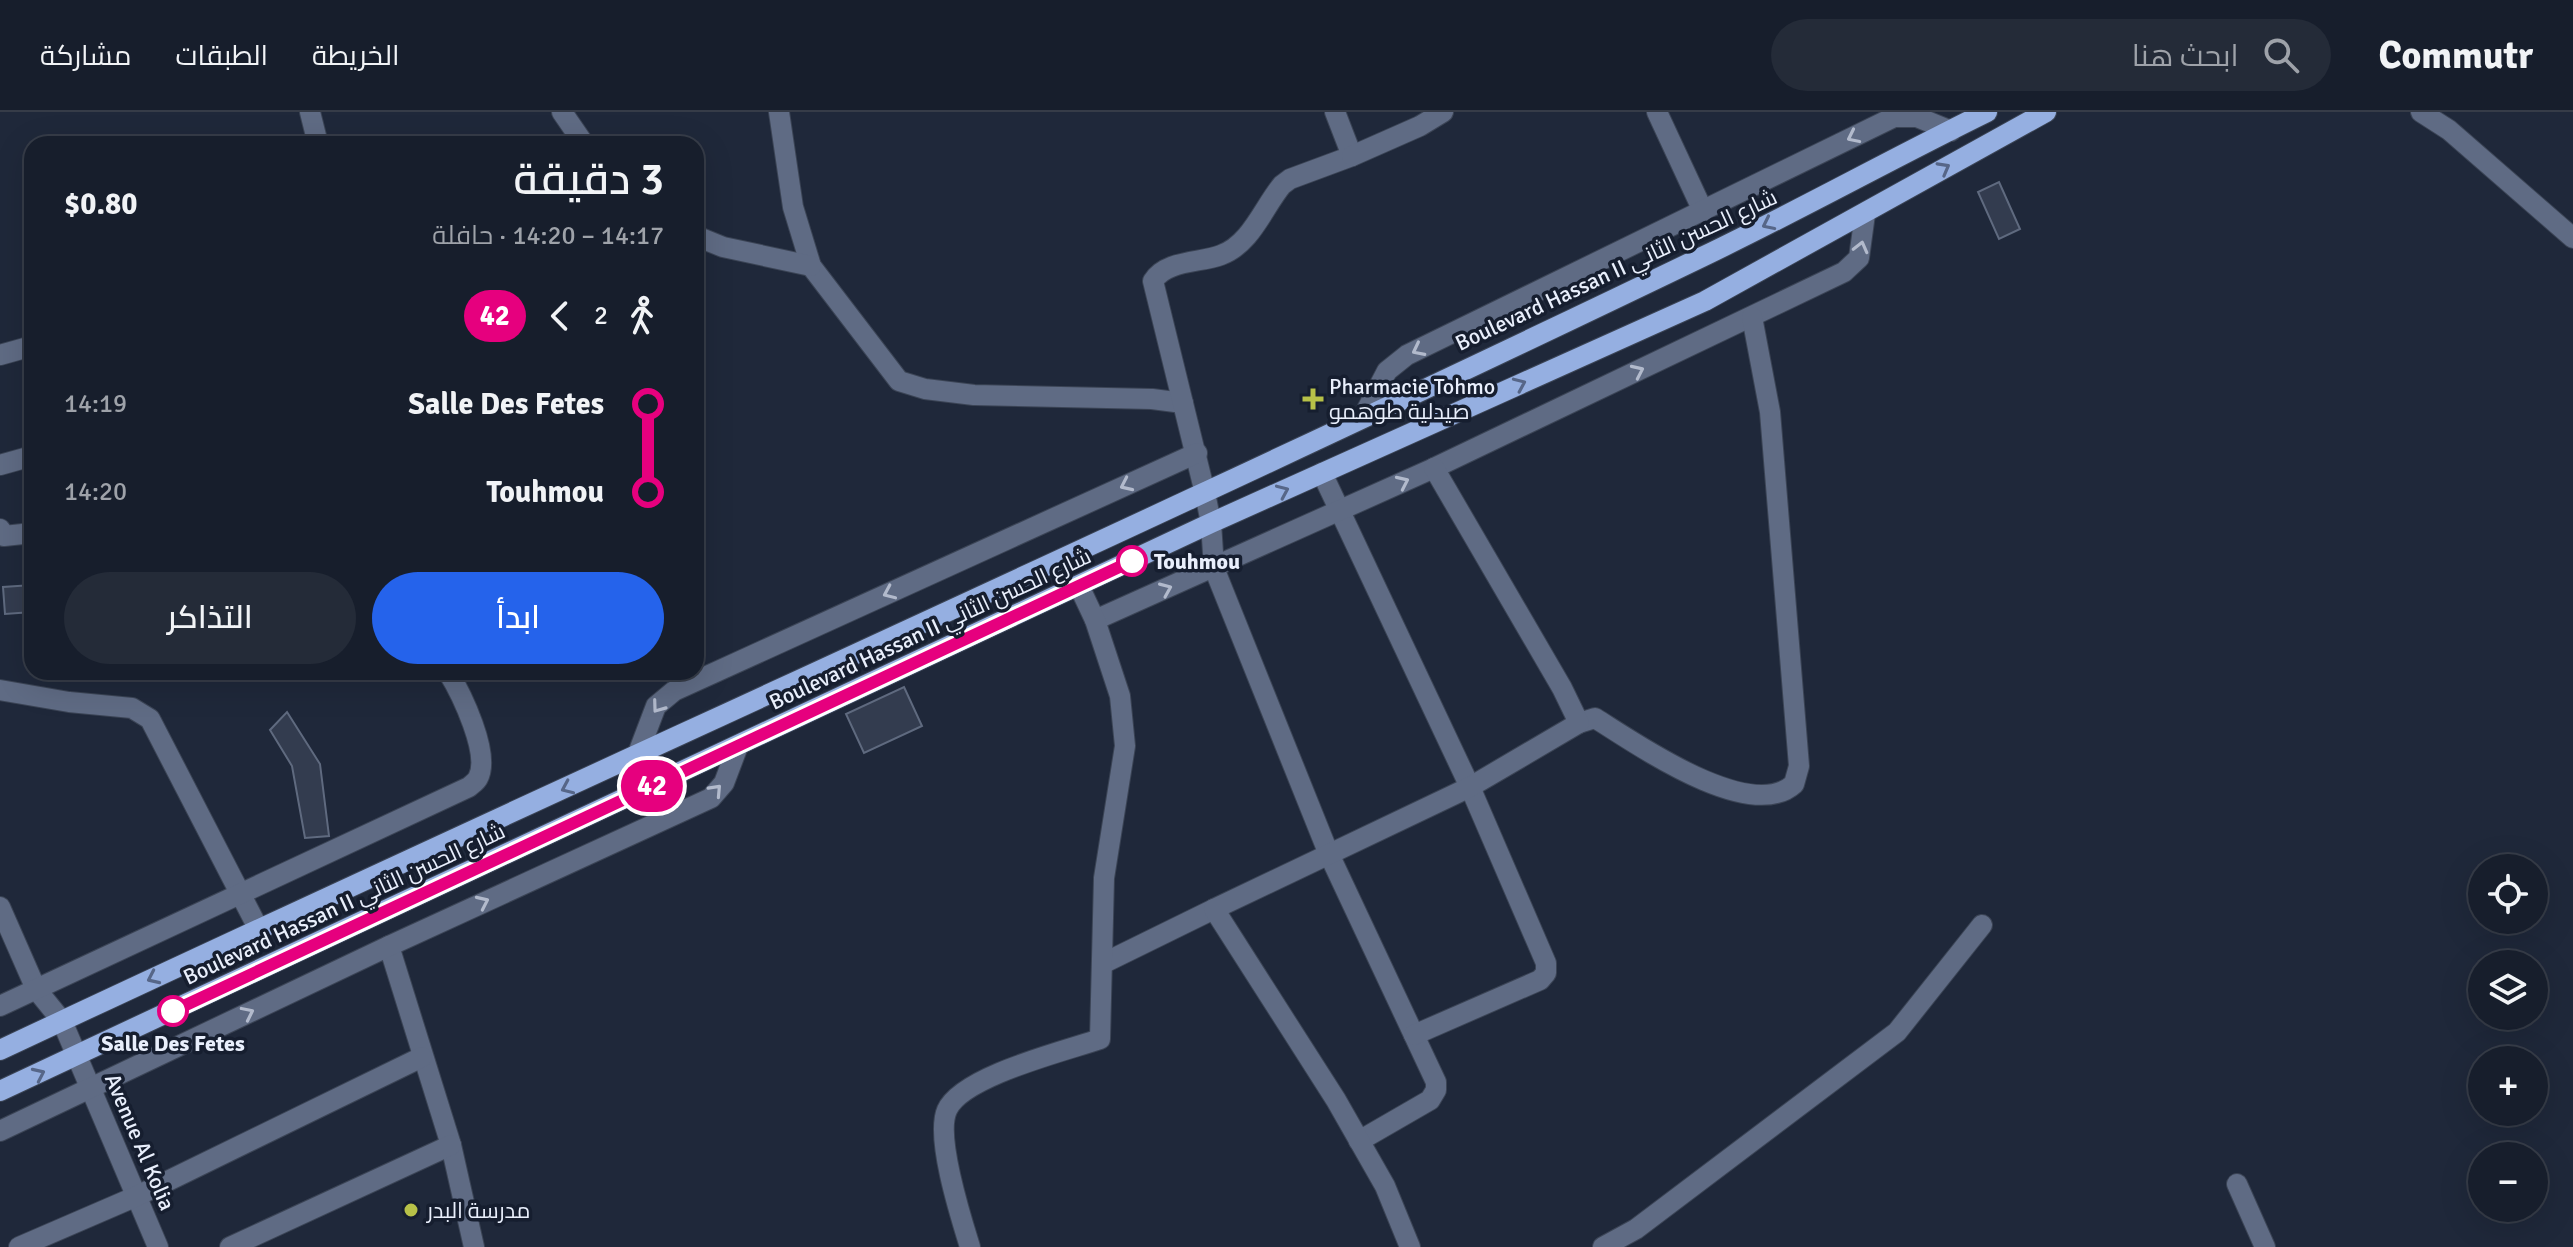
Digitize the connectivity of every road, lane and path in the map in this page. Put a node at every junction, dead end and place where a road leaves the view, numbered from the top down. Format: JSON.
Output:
{"nodes":[{"id":1,"x":310,"y":112,"type":"edge"},
{"id":2,"x":562,"y":112,"type":"edge"},
{"id":3,"x":779,"y":112,"type":"edge"},
{"id":4,"x":1335,"y":112,"type":"edge"},
{"id":5,"x":1657,"y":112,"type":"edge"},
{"id":6,"x":1987,"y":112,"type":"edge"},
{"id":7,"x":2046,"y":112,"type":"edge"},
{"id":8,"x":2421,"y":112,"type":"edge"},
{"id":9,"x":2437,"y":112,"type":"edge"},
{"id":10,"x":1437,"y":114,"type":"edge"},
{"id":11,"x":2449,"y":130,"type":"junction"},
{"id":12,"x":1951,"y":131,"type":"junction"},
{"id":13,"x":316,"y":136,"type":"edge"},
{"id":14,"x":578,"y":136,"type":"edge"},
{"id":15,"x":1352,"y":156,"type":"junction"},
{"id":16,"x":1703,"y":211,"type":"junction"},
{"id":17,"x":1865,"y":214,"type":"junction"},
{"id":18,"x":2573,"y":238,"type":"edge"},
{"id":19,"x":704,"y":239,"type":"edge"},
{"id":20,"x":811,"y":266,"type":"junction"},
{"id":21,"x":1752,"y":317,"type":"junction"},
{"id":22,"x":24,"y":348,"type":"edge"},
{"id":23,"x":0,"y":355,"type":"edge"},
{"id":24,"x":1183,"y":403,"type":"junction"},
{"id":25,"x":1363,"y":417,"type":"junction"},
{"id":26,"x":1197,"y":453,"type":"junction"},
{"id":27,"x":24,"y":458,"type":"edge"},
{"id":28,"x":0,"y":465,"type":"edge"},
{"id":29,"x":1434,"y":468,"type":"junction"},
{"id":30,"x":1322,"y":473,"type":"junction"},
{"id":31,"x":1205,"y":493,"type":"junction"},
{"id":32,"x":1340,"y":511,"type":"junction"},
{"id":33,"x":1211,"y":523,"type":"junction"},
{"id":34,"x":0,"y":529,"type":"edge"},
{"id":35,"x":24,"y":534,"type":"edge"},
{"id":36,"x":1214,"y":568,"type":"junction"},
{"id":37,"x":1079,"y":586,"type":"junction"},
{"id":38,"x":1095,"y":620,"type":"junction"},
{"id":39,"x":704,"y":677,"type":"edge"},
{"id":40,"x":453,"y":680,"type":"edge"},
{"id":41,"x":698,"y":680,"type":"edge"},
{"id":42,"x":0,"y":690,"type":"edge"},
{"id":43,"x":1579,"y":723,"type":"junction"},
{"id":44,"x":738,"y":746,"type":"junction"},
{"id":45,"x":637,"y":756,"type":"junction"},
{"id":46,"x":1470,"y":787,"type":"junction"},
{"id":47,"x":1328,"y":852,"type":"junction"},
{"id":48,"x":240,"y":895,"type":"junction"},
{"id":49,"x":0,"y":907,"type":"edge"},
{"id":50,"x":1214,"y":909,"type":"junction"},
{"id":51,"x":1982,"y":925,"type":"dead end"},
{"id":52,"x":258,"y":928,"type":"junction"},
{"id":53,"x":389,"y":946,"type":"junction"},
{"id":54,"x":1102,"y":964,"type":"junction"},
{"id":55,"x":36,"y":989,"type":"junction"},
{"id":56,"x":0,"y":1006,"type":"edge"},
{"id":57,"x":62,"y":1021,"type":"junction"},
{"id":58,"x":1414,"y":1035,"type":"junction"},
{"id":59,"x":0,"y":1050,"type":"edge"},
{"id":60,"x":77,"y":1056,"type":"junction"},
{"id":61,"x":422,"y":1057,"type":"junction"},
{"id":62,"x":91,"y":1089,"type":"junction"},
{"id":63,"x":0,"y":1091,"type":"edge"},
{"id":64,"x":0,"y":1131,"type":"edge"},
{"id":65,"x":1359,"y":1141,"type":"junction"},
{"id":66,"x":451,"y":1145,"type":"junction"},
{"id":67,"x":2237,"y":1184,"type":"dead end"},
{"id":68,"x":137,"y":1196,"type":"junction"},
{"id":69,"x":19,"y":1247,"type":"edge"},
{"id":70,"x":158,"y":1247,"type":"edge"},
{"id":71,"x":230,"y":1247,"type":"edge"},
{"id":72,"x":474,"y":1247,"type":"edge"},
{"id":73,"x":970,"y":1247,"type":"edge"},
{"id":74,"x":1410,"y":1247,"type":"edge"},
{"id":75,"x":1603,"y":1247,"type":"edge"},
{"id":76,"x":2265,"y":1247,"type":"edge"}],
"edges":[{"from":1,"to":13,"type":"street"},
{"from":2,"to":14,"type":"street"},
{"from":3,"to":20,"type":"street"},
{"from":4,"to":15,"type":"street"},
{"from":5,"to":16,"type":"street"},
{"from":6,"to":12,"type":"main road","name":"Boulevard Hassan II شارع الحسن الثاني"},
{"from":17,"to":7,"type":"main road","name":"Boulevard Hassan II شارع الحسن الثاني","one_way":true},
{"from":8,"to":11,"type":"street"},
{"from":9,"to":11,"type":"street"},
{"from":10,"to":15,"type":"street"},
{"from":11,"to":18,"type":"street"},
{"from":12,"to":16,"type":"street","one_way":true},
{"from":12,"to":25,"type":"main road","name":"Boulevard Hassan II شارع الحسن الثاني","one_way":true},
{"from":15,"to":24,"type":"street"},
{"from":16,"to":25,"type":"street","one_way":true},
{"from":21,"to":17,"type":"street","one_way":true},
{"from":30,"to":17,"type":"main road","name":"Boulevard Hassan II شارع الحسن الثاني","one_way":true},
{"from":19,"to":20,"type":"street"},
{"from":20,"to":24,"type":"street"},
{"from":29,"to":21,"type":"street","one_way":true},
{"from":21,"to":43,"type":"street"},
{"from":22,"to":23,"type":"street"},
{"from":24,"to":26,"type":"street"},
{"from":25,"to":31,"type":"main road","name":"Boulevard Hassan II شارع الحسن الثاني"},
{"from":26,"to":31,"type":"street"},
{"from":26,"to":39,"type":"street","one_way":true},
{"from":27,"to":28,"type":"street"},
{"from":32,"to":29,"type":"street","one_way":true},
{"from":29,"to":43,"type":"street"},
{"from":30,"to":32,"type":"street"},
{"from":33,"to":30,"type":"main road","name":"Boulevard Hassan II شارع الحسن الثاني","one_way":true},
{"from":31,"to":33,"type":"street"},
{"from":31,"to":45,"type":"main road","name":"Boulevard Hassan II شارع الحسن الثاني"},
{"from":32,"to":36,"type":"street"},
{"from":32,"to":46,"type":"street"},
{"from":33,"to":36,"type":"street"},
{"from":33,"to":37,"type":"main road","name":"Boulevard Hassan II شارع الحسن الثاني"},
{"from":34,"to":35,"type":"street"},
{"from":38,"to":36,"type":"street","one_way":true},
{"from":36,"to":47,"type":"street"},
{"from":37,"to":38,"type":"street"},
{"from":37,"to":44,"type":"main road","name":"Boulevard Hassan II شارع الحسن الثاني"},
{"from":38,"to":54,"type":"street"},
{"from":40,"to":48,"type":"street"},
{"from":41,"to":45,"type":"street","one_way":true},
{"from":42,"to":48,"type":"street"},
{"from":43,"to":46,"type":"street"},
{"from":53,"to":44,"type":"street","one_way":true},
{"from":44,"to":60,"type":"main road","name":"Boulevard Hassan II شارع الحسن الثاني"},
{"from":45,"to":52,"type":"main road","name":"Boulevard Hassan II شارع الحسن الثاني","one_way":true},
{"from":46,"to":47,"type":"street"},
{"from":46,"to":58,"type":"street"},
{"from":47,"to":50,"type":"street"},
{"from":47,"to":58,"type":"street"},
{"from":48,"to":52,"type":"street"},
{"from":48,"to":55,"type":"street"},
{"from":49,"to":55,"type":"street","name":"Avenue Al Kolia"},
{"from":50,"to":54,"type":"street"},
{"from":50,"to":65,"type":"street"},
{"from":51,"to":75,"type":"street"},
{"from":52,"to":57,"type":"main road","name":"Boulevard Hassan II شارع الحسن الثاني","one_way":true},
{"from":53,"to":61,"type":"street"},
{"from":62,"to":53,"type":"street","one_way":true},
{"from":54,"to":73,"type":"street"},
{"from":55,"to":56,"type":"street"},
{"from":55,"to":57,"type":"street","name":"Avenue Al Kolia"},
{"from":57,"to":59,"type":"main road","name":"Boulevard Hassan II شارع الحسن الثاني"},
{"from":57,"to":60,"type":"street","name":"Avenue Al Kolia"},
{"from":58,"to":65,"type":"street"},
{"from":60,"to":62,"type":"street","name":"Avenue Al Kolia"},
{"from":63,"to":60,"type":"main road","name":"Boulevard Hassan II شارع الحسن الثاني","one_way":true},
{"from":61,"to":66,"type":"street"},
{"from":61,"to":68,"type":"street"},
{"from":62,"to":64,"type":"street"},
{"from":62,"to":68,"type":"street","name":"Avenue Al Kolia"},
{"from":65,"to":74,"type":"street"},
{"from":66,"to":71,"type":"street"},
{"from":66,"to":72,"type":"street"},
{"from":67,"to":76,"type":"street"},
{"from":68,"to":69,"type":"street"},
{"from":68,"to":70,"type":"street","name":"Avenue Al Kolia"}]}
